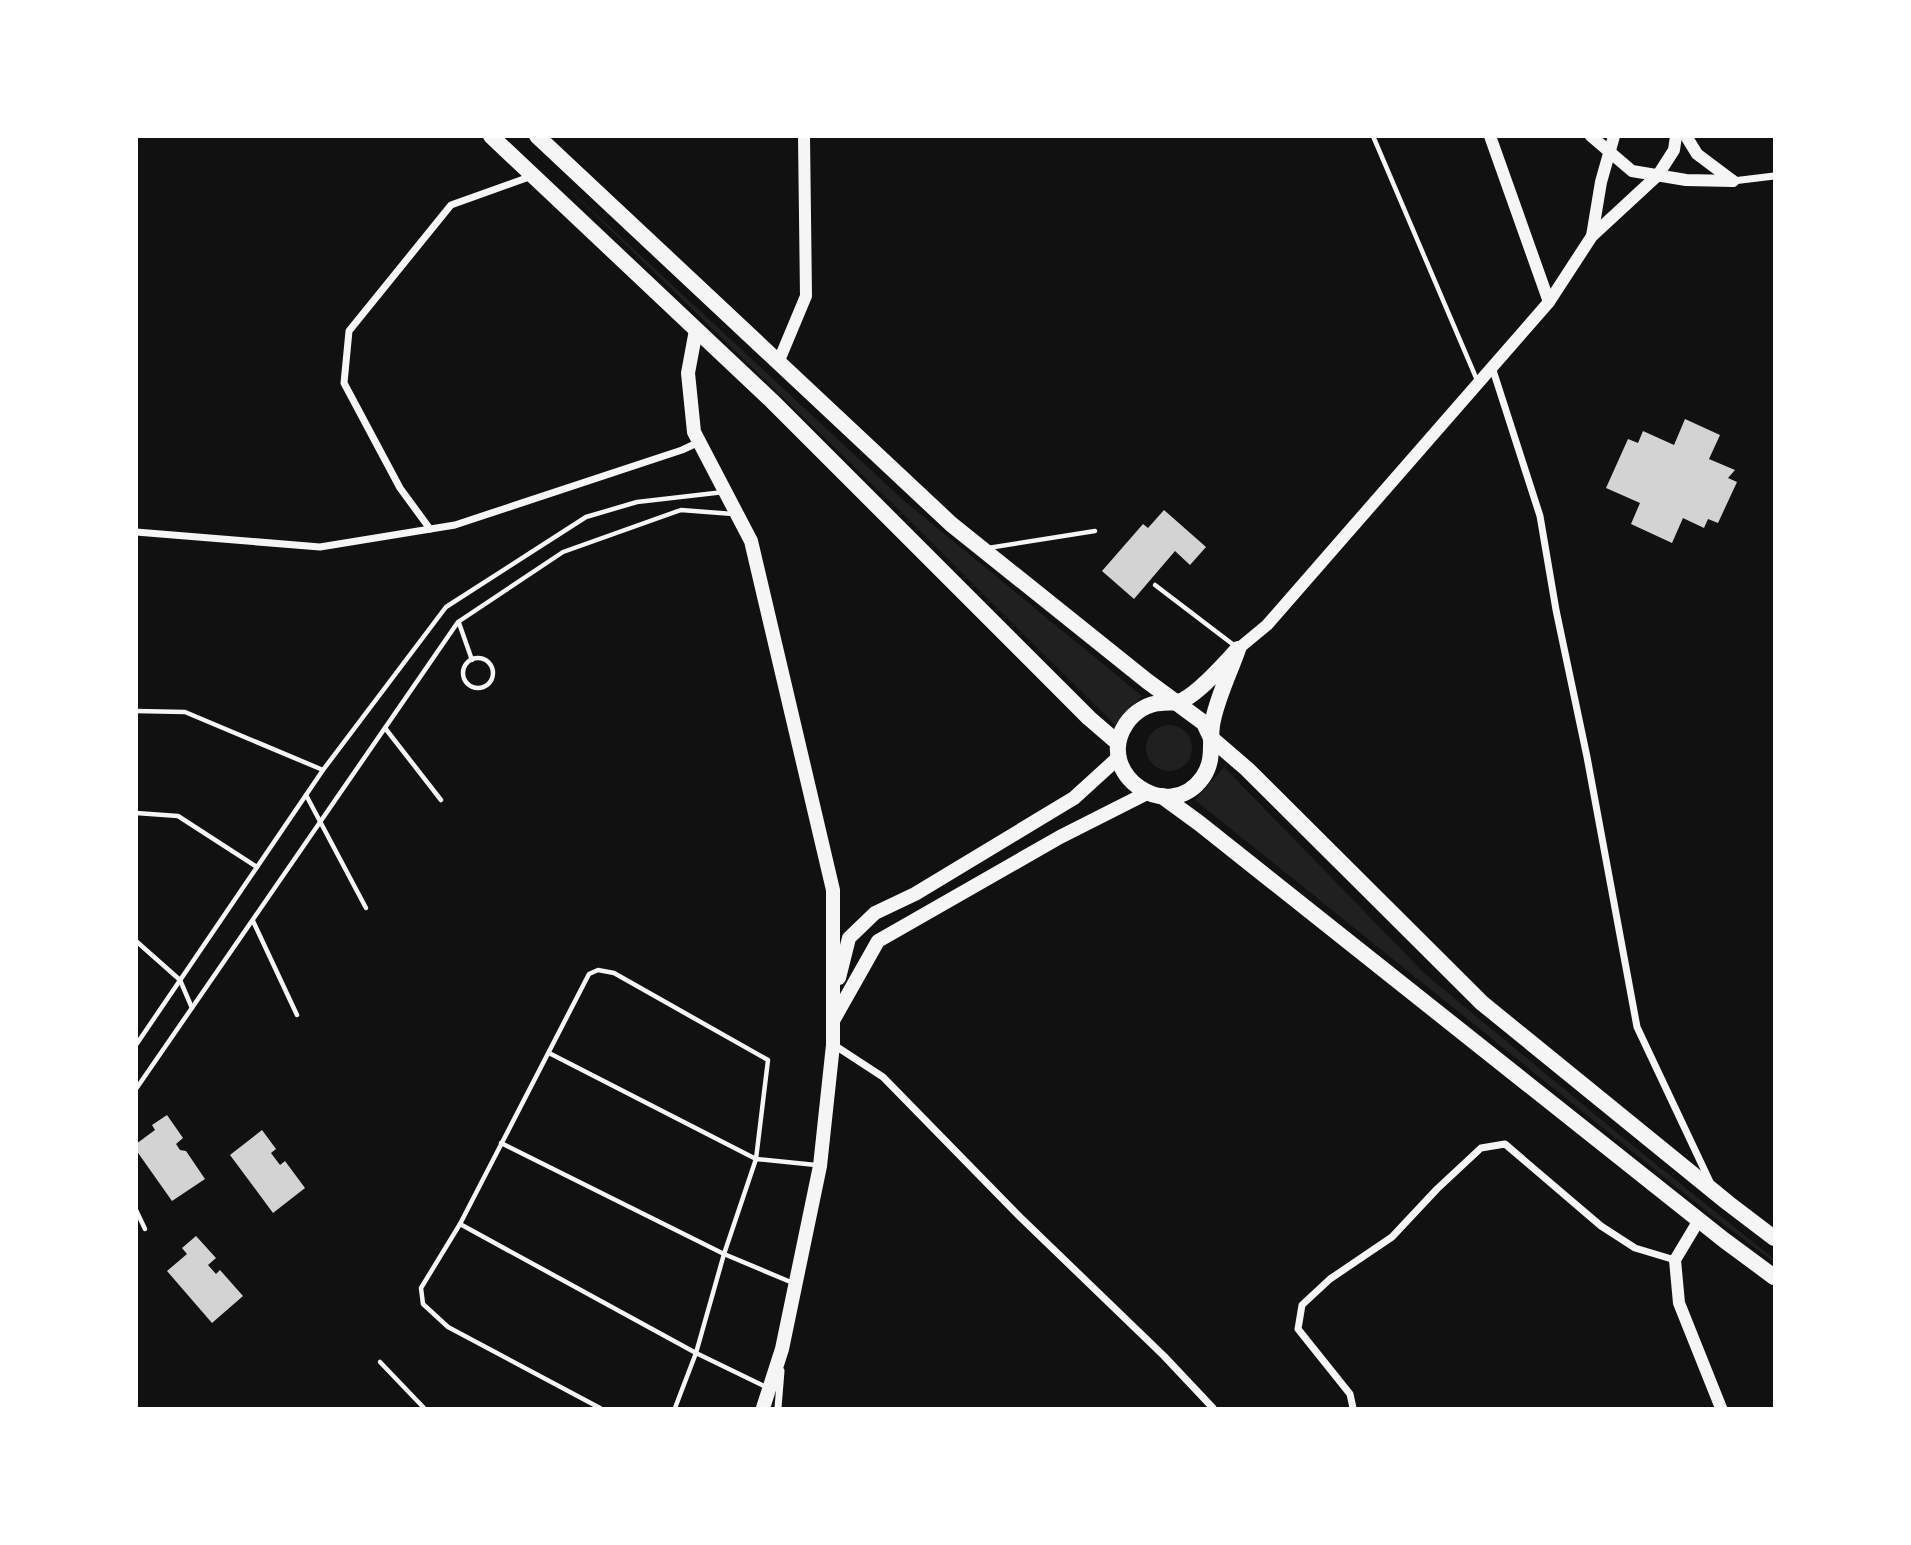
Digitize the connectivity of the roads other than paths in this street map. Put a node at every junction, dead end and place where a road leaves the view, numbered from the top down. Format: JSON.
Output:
{"nodes":[{"id":1,"x":491,"y":136,"type":"edge"},
{"id":2,"x":537,"y":136,"type":"edge"},
{"id":3,"x":804,"y":136,"type":"edge"},
{"id":4,"x":1373,"y":136,"type":"edge"},
{"id":5,"x":1490,"y":136,"type":"edge"},
{"id":6,"x":1591,"y":136,"type":"edge"},
{"id":7,"x":1614,"y":136,"type":"edge"},
{"id":8,"x":1676,"y":136,"type":"edge"},
{"id":9,"x":1686,"y":136,"type":"edge"},
{"id":10,"x":1609,"y":154,"type":"junction"},
{"id":11,"x":1657,"y":175,"type":"junction"},
{"id":12,"x":532,"y":176,"type":"junction"},
{"id":13,"x":1774,"y":177,"type":"edge"},
{"id":14,"x":1734,"y":181,"type":"junction"},
{"id":15,"x":1592,"y":236,"type":"junction"},
{"id":16,"x":1549,"y":302,"type":"junction"},
{"id":17,"x":696,"y":330,"type":"junction"},
{"id":18,"x":778,"y":363,"type":"junction"},
{"id":19,"x":1492,"y":367,"type":"junction"},
{"id":20,"x":1478,"y":383,"type":"junction"},
{"id":21,"x":699,"y":442,"type":"junction"},
{"id":22,"x":724,"y":492,"type":"junction"},
{"id":23,"x":736,"y":515,"type":"junction"},
{"id":24,"x":430,"y":529,"type":"junction"},
{"id":25,"x":1095,"y":531,"type":"dead end"},
{"id":26,"x":136,"y":532,"type":"edge"},
{"id":27,"x":982,"y":549,"type":"junction"},
{"id":28,"x":1155,"y":585,"type":"dead end"},
{"id":29,"x":458,"y":622,"type":"junction"},
{"id":30,"x":1238,"y":649,"type":"junction"},
{"id":31,"x":472,"y":660,"type":"junction"},
{"id":32,"x":1178,"y":702,"type":"junction"},
{"id":33,"x":136,"y":711,"type":"edge"},
{"id":34,"x":385,"y":728,"type":"junction"},
{"id":35,"x":1211,"y":738,"type":"junction"},
{"id":36,"x":1119,"y":750,"type":"junction"},
{"id":37,"x":323,"y":770,"type":"junction"},
{"id":38,"x":306,"y":795,"type":"junction"},
{"id":39,"x":1155,"y":795,"type":"junction"},
{"id":40,"x":441,"y":800,"type":"dead end"},
{"id":41,"x":136,"y":813,"type":"edge"},
{"id":42,"x":321,"y":821,"type":"junction"},
{"id":43,"x":257,"y":867,"type":"junction"},
{"id":44,"x":366,"y":908,"type":"dead end"},
{"id":45,"x":253,"y":921,"type":"junction"},
{"id":46,"x":136,"y":941,"type":"edge"},
{"id":47,"x":180,"y":979,"type":"junction"},
{"id":48,"x":192,"y":1009,"type":"junction"},
{"id":49,"x":297,"y":1015,"type":"dead end"},
{"id":50,"x":834,"y":1021,"type":"junction"},
{"id":51,"x":136,"y":1045,"type":"edge"},
{"id":52,"x":833,"y":1045,"type":"junction"},
{"id":53,"x":549,"y":1053,"type":"junction"},
{"id":54,"x":136,"y":1089,"type":"edge"},
{"id":55,"x":501,"y":1143,"type":"junction"},
{"id":56,"x":756,"y":1159,"type":"junction"},
{"id":57,"x":820,"y":1166,"type":"junction"},
{"id":58,"x":1714,"y":1192,"type":"junction"},
{"id":59,"x":136,"y":1210,"type":"edge"},
{"id":60,"x":1699,"y":1220,"type":"junction"},
{"id":61,"x":460,"y":1224,"type":"junction"},
{"id":62,"x":145,"y":1228,"type":"dead end"},
{"id":63,"x":1774,"y":1238,"type":"edge"},
{"id":64,"x":724,"y":1254,"type":"junction"},
{"id":65,"x":1675,"y":1260,"type":"junction"},
{"id":66,"x":1774,"y":1277,"type":"edge"},
{"id":67,"x":796,"y":1284,"type":"junction"},
{"id":68,"x":782,"y":1349,"type":"junction"},
{"id":69,"x":696,"y":1353,"type":"junction"},
{"id":70,"x":380,"y":1362,"type":"dead end"},
{"id":71,"x":764,"y":1385,"type":"junction"},
{"id":72,"x":424,"y":1409,"type":"edge"},
{"id":73,"x":600,"y":1409,"type":"edge"},
{"id":74,"x":675,"y":1409,"type":"edge"},
{"id":75,"x":752,"y":1409,"type":"edge"},
{"id":76,"x":763,"y":1409,"type":"edge"},
{"id":77,"x":778,"y":1409,"type":"edge"},
{"id":78,"x":1213,"y":1409,"type":"edge"},
{"id":79,"x":1353,"y":1409,"type":"edge"},
{"id":80,"x":1721,"y":1409,"type":"edge"}],
"edges":[{"from":1,"to":12,"type":"highway"},
{"from":2,"to":18,"type":"highway"},
{"from":3,"to":18,"type":"street"},
{"from":4,"to":20,"type":"lane"},
{"from":5,"to":16,"type":"street"},
{"from":6,"to":10,"type":"street"},
{"from":7,"to":10,"type":"street"},
{"from":8,"to":11,"type":"street"},
{"from":9,"to":14,"type":"street"},
{"from":10,"to":11,"type":"street"},
{"from":10,"to":15,"type":"street"},
{"from":11,"to":14,"type":"street"},
{"from":11,"to":15,"type":"street"},
{"from":12,"to":17,"type":"highway"},
{"from":12,"to":24,"type":"street"},
{"from":13,"to":14,"type":"street"},
{"from":15,"to":16,"type":"street"},
{"from":16,"to":19,"type":"street"},
{"from":17,"to":21,"type":"main road"},
{"from":17,"to":36,"type":"highway"},
{"from":18,"to":27,"type":"highway"},
{"from":19,"to":20,"type":"street"},
{"from":19,"to":58,"type":"street"},
{"from":20,"to":30,"type":"street"},
{"from":21,"to":22,"type":"main road"},
{"from":21,"to":24,"type":"street"},
{"from":22,"to":23,"type":"main road"},
{"from":22,"to":37,"type":"lane"},
{"from":23,"to":29,"type":"lane"},
{"from":23,"to":50,"type":"main road"},
{"from":24,"to":26,"type":"street"},
{"from":25,"to":27,"type":"lane"},
{"from":27,"to":32,"type":"highway"},
{"from":28,"to":30,"type":"lane"},
{"from":29,"to":31,"type":"lane"},
{"from":29,"to":34,"type":"lane"},
{"from":30,"to":32,"type":"highway"},
{"from":30,"to":35,"type":"highway"},
{"from":31,"to":31,"type":"lane"},
{"from":32,"to":35,"type":"highway"},
{"from":32,"to":36,"type":"highway"},
{"from":33,"to":37,"type":"lane"},
{"from":34,"to":40,"type":"lane"},
{"from":34,"to":42,"type":"lane"},
{"from":35,"to":39,"type":"highway"},
{"from":35,"to":58,"type":"highway"},
{"from":36,"to":39,"type":"highway"},
{"from":36,"to":50,"type":"main road"},
{"from":37,"to":38,"type":"lane"},
{"from":38,"to":42,"type":"lane"},
{"from":38,"to":43,"type":"lane"},
{"from":39,"to":50,"type":"main road"},
{"from":39,"to":60,"type":"highway"},
{"from":41,"to":43,"type":"lane"},
{"from":42,"to":44,"type":"lane"},
{"from":42,"to":45,"type":"lane"},
{"from":43,"to":47,"type":"lane"},
{"from":45,"to":48,"type":"lane"},
{"from":45,"to":49,"type":"lane"},
{"from":46,"to":47,"type":"lane"},
{"from":47,"to":48,"type":"lane"},
{"from":47,"to":51,"type":"lane"},
{"from":48,"to":54,"type":"lane"},
{"from":50,"to":52,"type":"main road"},
{"from":52,"to":57,"type":"main road"},
{"from":52,"to":78,"type":"street"},
{"from":53,"to":55,"type":"lane"},
{"from":53,"to":56,"type":"lane"},
{"from":53,"to":56,"type":"lane"},
{"from":55,"to":61,"type":"lane"},
{"from":55,"to":64,"type":"lane"},
{"from":56,"to":57,"type":"lane"},
{"from":56,"to":64,"type":"lane"},
{"from":57,"to":67,"type":"main road"},
{"from":58,"to":63,"type":"highway"},
{"from":59,"to":62,"type":"lane"},
{"from":60,"to":65,"type":"street"},
{"from":60,"to":66,"type":"highway"},
{"from":61,"to":69,"type":"lane"},
{"from":61,"to":73,"type":"lane"},
{"from":64,"to":67,"type":"lane"},
{"from":64,"to":69,"type":"lane"},
{"from":65,"to":79,"type":"street"},
{"from":65,"to":80,"type":"street"},
{"from":67,"to":68,"type":"main road"},
{"from":68,"to":71,"type":"main road"},
{"from":68,"to":76,"type":"main road"},
{"from":68,"to":77,"type":"street"},
{"from":69,"to":71,"type":"lane"},
{"from":69,"to":74,"type":"lane"},
{"from":70,"to":72,"type":"lane"},
{"from":71,"to":75,"type":"main road"}]}
